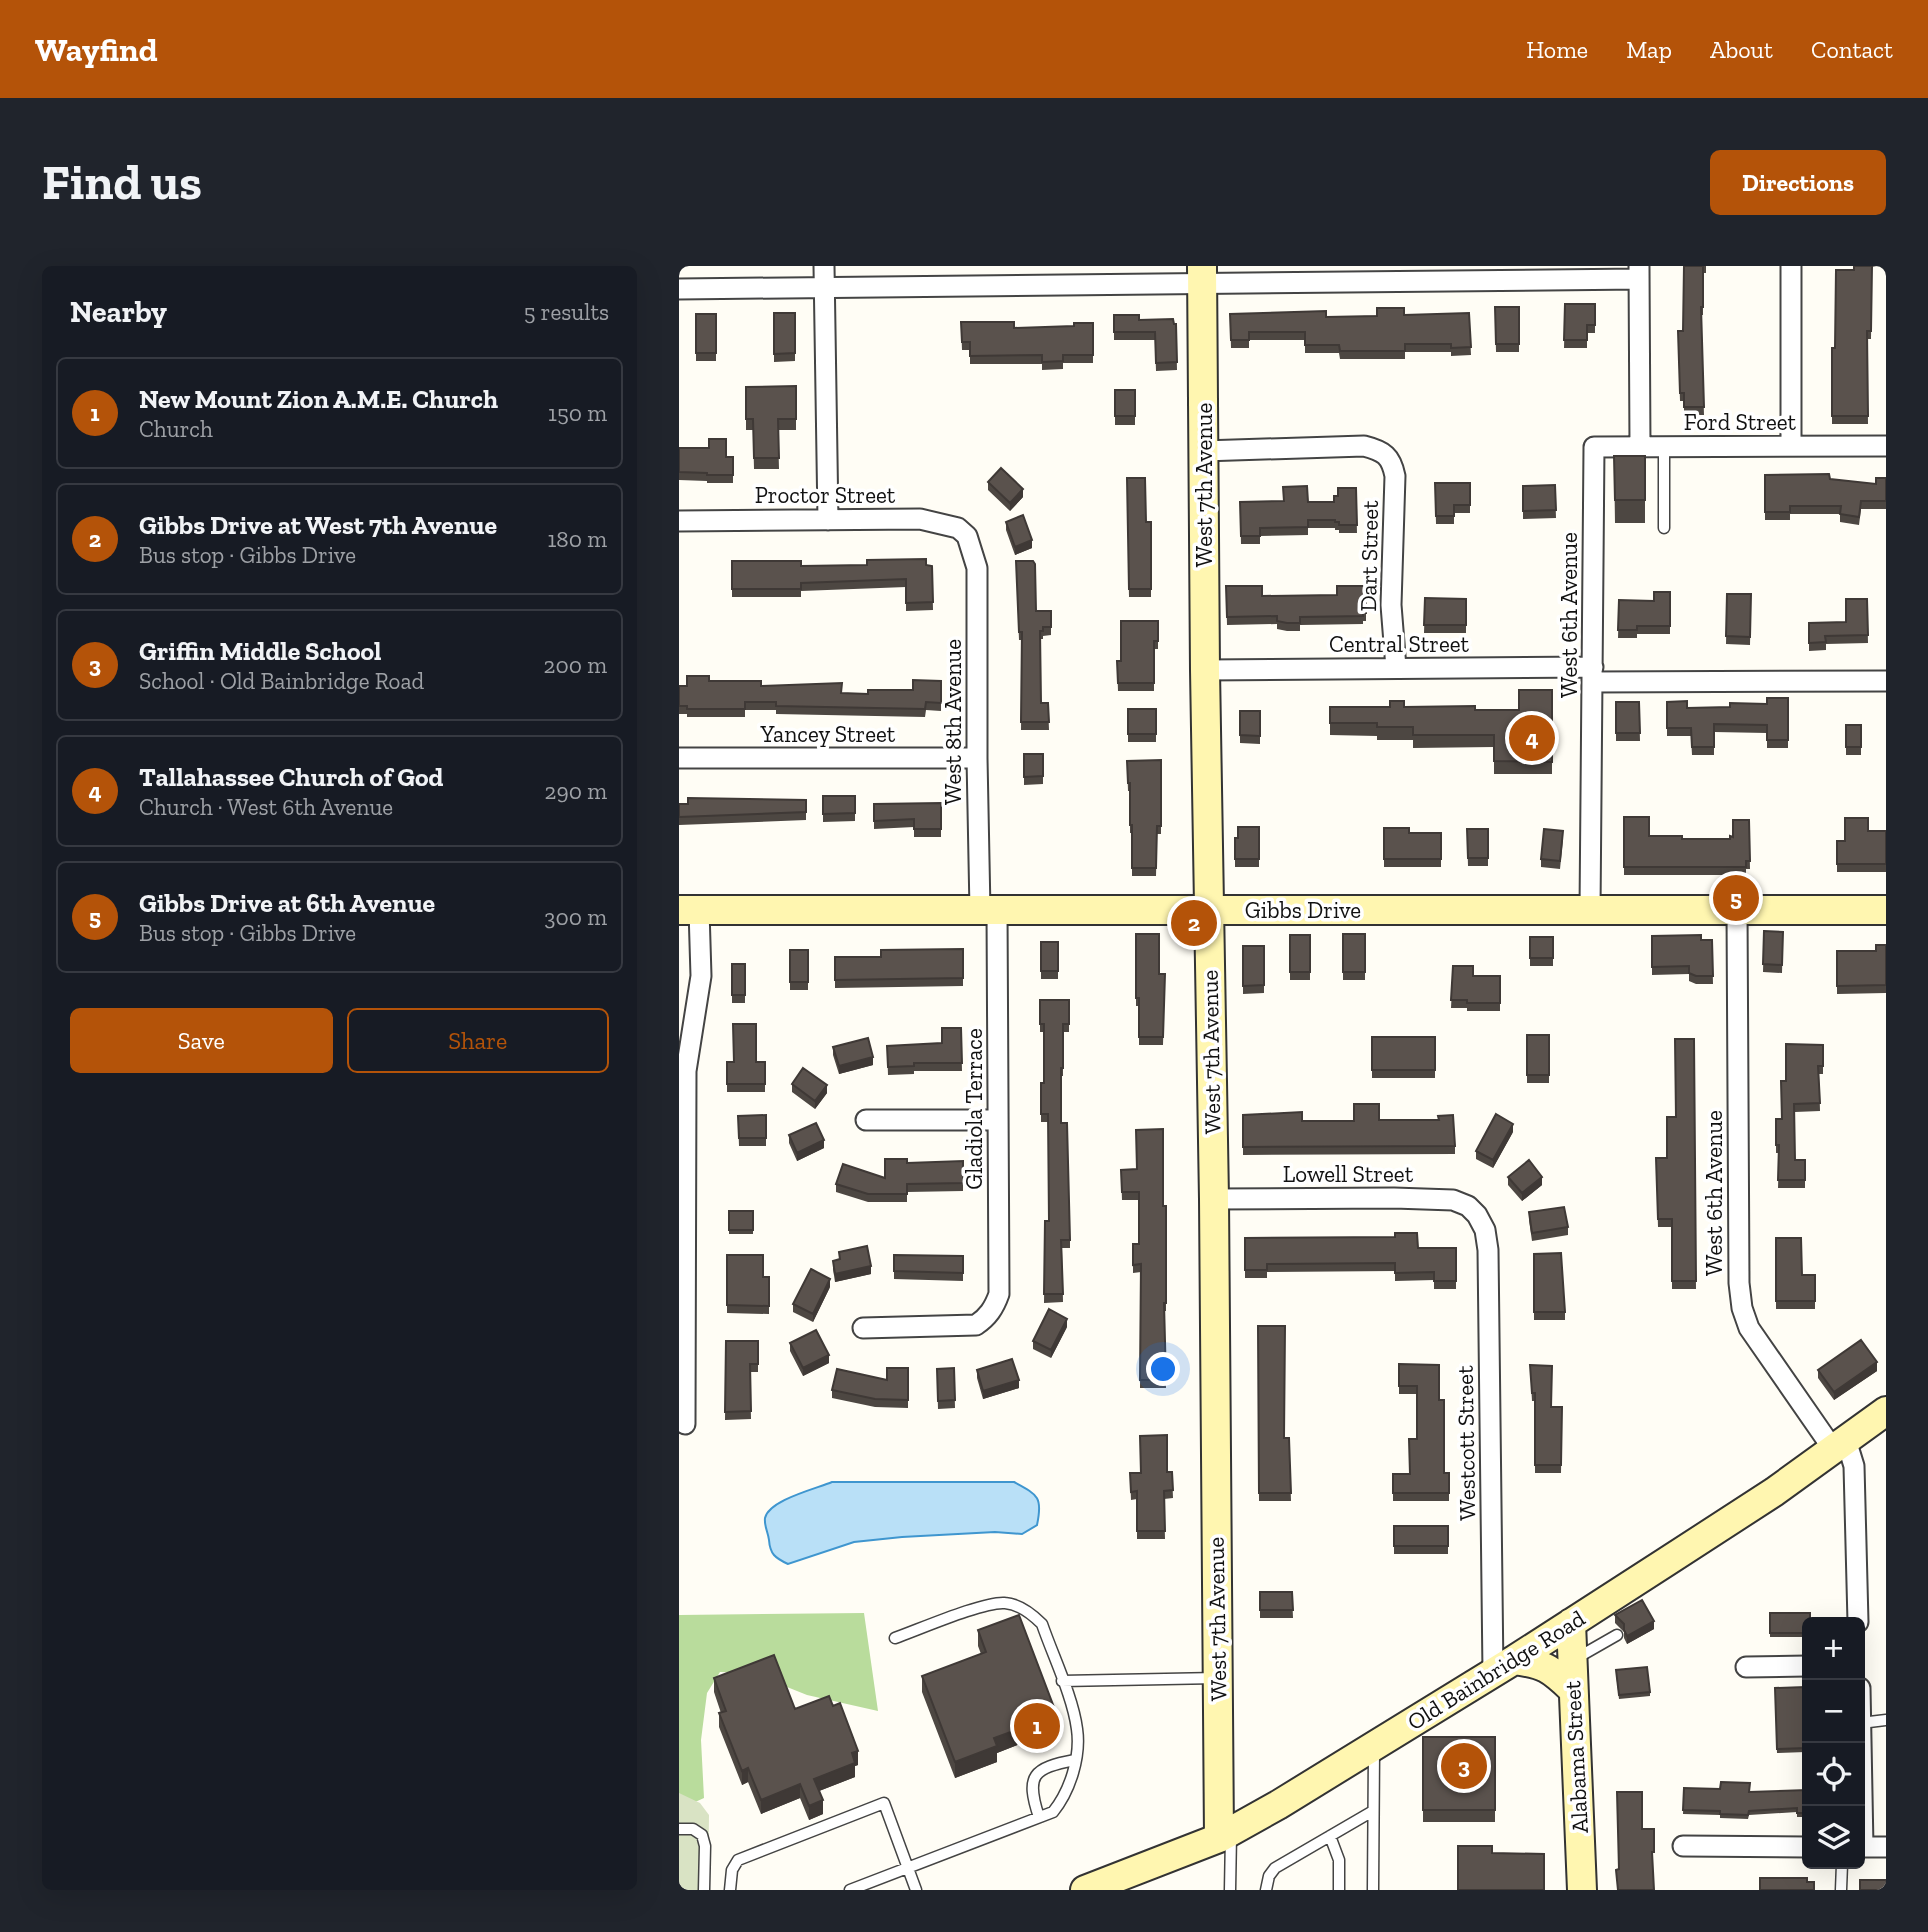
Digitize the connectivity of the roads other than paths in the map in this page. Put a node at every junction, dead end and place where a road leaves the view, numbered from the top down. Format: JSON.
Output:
{"nodes":[{"id":1,"x":824,"y":266,"type":"edge"},
{"id":2,"x":1791,"y":266,"type":"edge"},
{"id":3,"x":1639,"y":272,"type":"edge"},
{"id":4,"x":1202,"y":275,"type":"edge"},
{"id":5,"x":824,"y":287,"type":"junction"},
{"id":6,"x":679,"y":289,"type":"edge"},
{"id":7,"x":1791,"y":446,"type":"junction"},
{"id":8,"x":1886,"y":446,"type":"edge"},
{"id":9,"x":1594,"y":447,"type":"joint"},
{"id":10,"x":1640,"y":447,"type":"junction"},
{"id":11,"x":1664,"y":447,"type":"junction"},
{"id":12,"x":1203,"y":451,"type":"junction"},
{"id":13,"x":828,"y":520,"type":"junction"},
{"id":14,"x":679,"y":521,"type":"edge"},
{"id":15,"x":1664,"y":528,"type":"dead end"},
{"id":16,"x":967,"y":536,"type":"joint"},
{"id":17,"x":1396,"y":668,"type":"junction"},
{"id":18,"x":1205,"y":670,"type":"junction"},
{"id":19,"x":1593,"y":674,"type":"junction"},
{"id":20,"x":1886,"y":681,"type":"edge"},
{"id":21,"x":679,"y":758,"type":"edge"},
{"id":22,"x":977,"y":758,"type":"junction"},
{"id":23,"x":1886,"y":909,"type":"edge"},
{"id":24,"x":689,"y":910,"type":"edge"},
{"id":25,"x":989,"y":910,"type":"junction"},
{"id":26,"x":1209,"y":910,"type":"junction"},
{"id":27,"x":1590,"y":910,"type":"junction"},
{"id":28,"x":1737,"y":910,"type":"junction"},
{"id":29,"x":866,"y":1120,"type":"dead end"},
{"id":30,"x":998,"y":1120,"type":"junction"},
{"id":31,"x":1214,"y":1199,"type":"junction"},
{"id":32,"x":1477,"y":1215,"type":"joint"},
{"id":33,"x":863,"y":1328,"type":"dead end"},
{"id":34,"x":1886,"y":1411,"type":"edge"},
{"id":35,"x":685,"y":1424,"type":"dead end"},
{"id":36,"x":1839,"y":1445,"type":"junction"},
{"id":37,"x":1858,"y":1617,"type":"edge"},
{"id":38,"x":1571,"y":1623,"type":"junction"},
{"id":39,"x":1617,"y":1635,"type":"dead end"},
{"id":40,"x":895,"y":1638,"type":"dead end"},
{"id":41,"x":1572,"y":1661,"type":"junction"},
{"id":42,"x":1503,"y":1666,"type":"junction"},
{"id":43,"x":1746,"y":1667,"type":"dead end"},
{"id":44,"x":1802,"y":1667,"type":"edge"},
{"id":45,"x":1218,"y":1678,"type":"junction"},
{"id":46,"x":1062,"y":1681,"type":"junction"},
{"id":47,"x":1572,"y":1689,"type":"junction"},
{"id":48,"x":1886,"y":1720,"type":"edge"},
{"id":49,"x":1865,"y":1723,"type":"edge"},
{"id":50,"x":1861,"y":1743,"type":"edge"},
{"id":51,"x":1374,"y":1746,"type":"junction"},
{"id":52,"x":1075,"y":1760,"type":"junction"},
{"id":53,"x":1861,"y":1806,"type":"edge"},
{"id":54,"x":1374,"y":1811,"type":"junction"},
{"id":55,"x":1039,"y":1817,"type":"junction"},
{"id":56,"x":679,"y":1829,"type":"edge"},
{"id":57,"x":1225,"y":1834,"type":"junction"},
{"id":58,"x":1330,"y":1836,"type":"junction"},
{"id":59,"x":1683,"y":1846,"type":"dead end"},
{"id":60,"x":1802,"y":1847,"type":"edge"},
{"id":61,"x":1865,"y":1847,"type":"edge"},
{"id":62,"x":1886,"y":1847,"type":"edge"},
{"id":63,"x":908,"y":1869,"type":"junction"},
{"id":64,"x":1842,"y":1869,"type":"edge"},
{"id":65,"x":705,"y":1890,"type":"edge"},
{"id":66,"x":730,"y":1890,"type":"edge"},
{"id":67,"x":850,"y":1890,"type":"edge"},
{"id":68,"x":916,"y":1890,"type":"edge"},
{"id":69,"x":1085,"y":1890,"type":"edge"},
{"id":70,"x":1230,"y":1890,"type":"edge"},
{"id":71,"x":1266,"y":1890,"type":"edge"},
{"id":72,"x":1339,"y":1890,"type":"edge"},
{"id":73,"x":1373,"y":1890,"type":"edge"},
{"id":74,"x":1582,"y":1890,"type":"edge"},
{"id":75,"x":1841,"y":1890,"type":"edge"}],
"edges":[{"from":1,"to":5,"type":"street"},
{"from":2,"to":7,"type":"street"},
{"from":3,"to":4,"type":"street"},
{"from":3,"to":10,"type":"street"},
{"from":4,"to":5,"type":"street"},
{"from":4,"to":12,"type":"street","name":"West 7th Avenue"},
{"from":5,"to":6,"type":"street"},
{"from":5,"to":13,"type":"street"},
{"from":7,"to":8,"type":"street","name":"Ford Street"},
{"from":7,"to":11,"type":"street","name":"Ford Street"},
{"from":9,"to":10,"type":"street","name":"Ford Street"},
{"from":9,"to":19,"type":"street","name":"West 6th Avenue"},
{"from":10,"to":11,"type":"street","name":"Ford Street"},
{"from":11,"to":15,"type":"lane"},
{"from":12,"to":17,"type":"street","name":"Dart Street"},
{"from":12,"to":18,"type":"street","name":"West 7th Avenue"},
{"from":13,"to":14,"type":"street","name":"Proctor Street"},
{"from":13,"to":16,"type":"street","name":"Proctor Street"},
{"from":16,"to":22,"type":"street","name":"West 8th Avenue"},
{"from":17,"to":18,"type":"street","name":"Central Street"},
{"from":17,"to":19,"type":"street","name":"Central Street"},
{"from":18,"to":26,"type":"street","name":"West 7th Avenue"},
{"from":19,"to":20,"type":"street","name":"Central Street"},
{"from":19,"to":27,"type":"street","name":"West 6th Avenue"},
{"from":21,"to":22,"type":"street","name":"Yancey Street"},
{"from":22,"to":25,"type":"street","name":"West 8th Avenue"},
{"from":23,"to":28,"type":"street","name":"Gibbs Drive"},
{"from":24,"to":25,"type":"street","name":"Gibbs Drive"},
{"from":24,"to":35,"type":"street"},
{"from":25,"to":26,"type":"street","name":"Gibbs Drive"},
{"from":25,"to":30,"type":"street","name":"Gladiola Terrace"},
{"from":26,"to":27,"type":"street","name":"Gibbs Drive"},
{"from":26,"to":31,"type":"street","name":"West 7th Avenue"},
{"from":27,"to":28,"type":"street","name":"Gibbs Drive"},
{"from":28,"to":36,"type":"street","name":"West 6th Avenue"},
{"from":29,"to":30,"type":"street"},
{"from":30,"to":33,"type":"street","name":"Gladiola Terrace"},
{"from":31,"to":32,"type":"street","name":"Lowell Street"},
{"from":31,"to":45,"type":"street","name":"West 7th Avenue"},
{"from":32,"to":42,"type":"street","name":"Westcott Street"},
{"from":34,"to":36,"type":"street","name":"Old Bainbridge Road"},
{"from":36,"to":37,"type":"street","name":"West 6th Avenue"},
{"from":36,"to":38,"type":"street","name":"Old Bainbridge Road"},
{"from":38,"to":41,"type":"street","name":"Alabama Street"},
{"from":38,"to":42,"type":"street","name":"Old Bainbridge Road"},
{"from":39,"to":41,"type":"lane"},
{"from":40,"to":46,"type":"lane"},
{"from":41,"to":47,"type":"street","name":"Alabama Street"},
{"from":42,"to":47,"type":"street"},
{"from":42,"to":51,"type":"street","name":"Old Bainbridge Road"},
{"from":43,"to":44,"type":"street"},
{"from":45,"to":46,"type":"lane"},
{"from":45,"to":57,"type":"street","name":"West 7th Avenue"},
{"from":46,"to":52,"type":"lane"},
{"from":47,"to":74,"type":"street","name":"Alabama Street"},
{"from":48,"to":49,"type":"lane"},
{"from":50,"to":53,"type":"street"},
{"from":51,"to":54,"type":"lane"},
{"from":51,"to":57,"type":"street","name":"Old Bainbridge Road"},
{"from":52,"to":55,"type":"lane"},
{"from":52,"to":55,"type":"lane"},
{"from":54,"to":58,"type":"lane"},
{"from":54,"to":73,"type":"lane"},
{"from":55,"to":63,"type":"lane"},
{"from":56,"to":65,"type":"lane"},
{"from":57,"to":69,"type":"street","name":"Old Bainbridge Road"},
{"from":57,"to":70,"type":"lane"},
{"from":58,"to":71,"type":"lane"},
{"from":58,"to":72,"type":"lane"},
{"from":59,"to":60,"type":"street"},
{"from":61,"to":62,"type":"street"},
{"from":63,"to":66,"type":"lane"},
{"from":63,"to":67,"type":"lane"},
{"from":63,"to":68,"type":"lane"},
{"from":64,"to":75,"type":"lane"}]}
